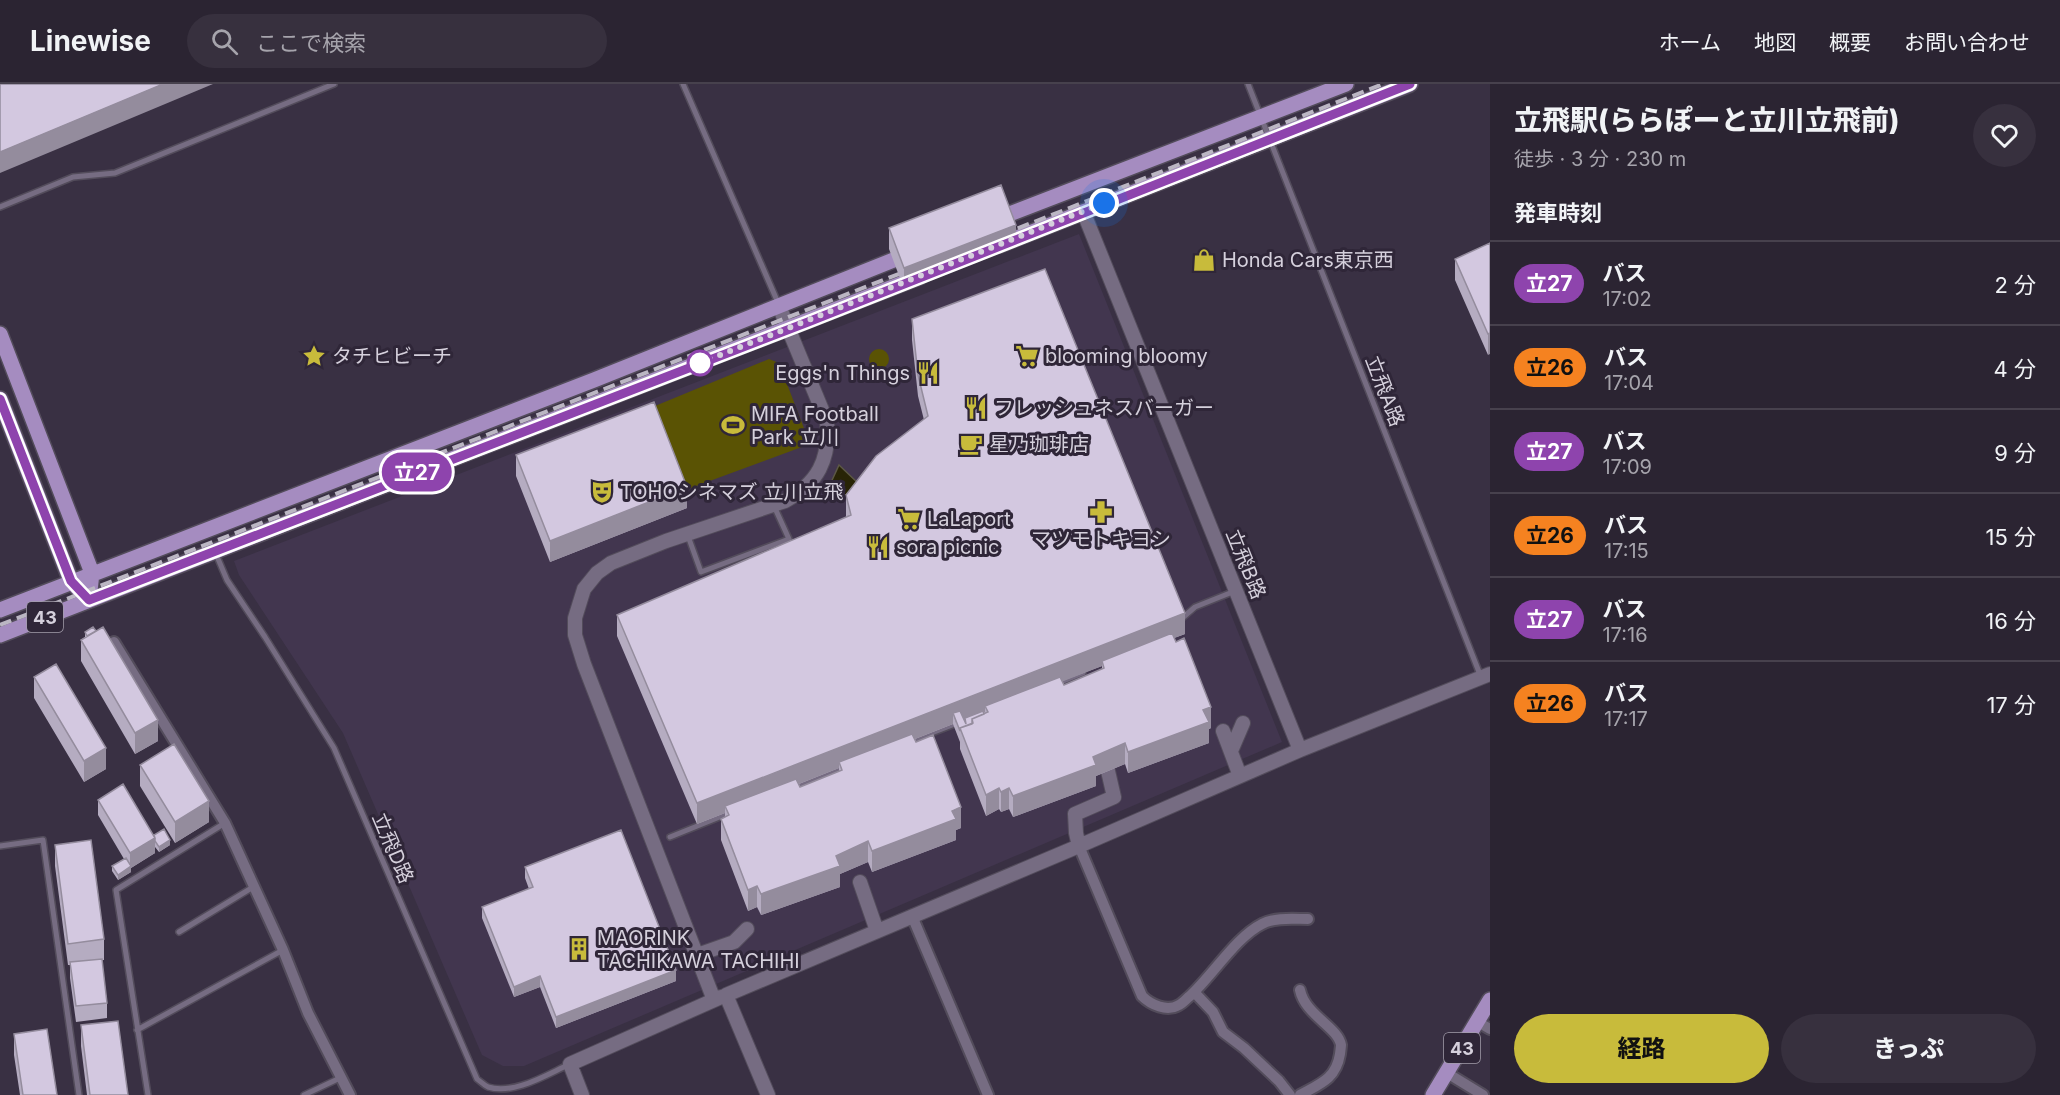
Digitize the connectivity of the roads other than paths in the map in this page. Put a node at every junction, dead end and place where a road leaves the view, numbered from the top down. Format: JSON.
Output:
{"nodes":[{"id":1,"x":334,"y":84,"type":"edge"},
{"id":2,"x":683,"y":84,"type":"edge"},
{"id":3,"x":1248,"y":84,"type":"edge"},
{"id":4,"x":1346,"y":84,"type":"edge"},
{"id":5,"x":1410,"y":84,"type":"edge"},
{"id":6,"x":1261,"y":116,"type":"junction"},
{"id":7,"x":1270,"y":140,"type":"junction"},
{"id":8,"x":0,"y":207,"type":"edge"},
{"id":9,"x":1083,"y":212,"type":"junction"},
{"id":10,"x":984,"y":224,"type":"edge"},
{"id":11,"x":930,"y":245,"type":"edge"},
{"id":12,"x":987,"y":250,"type":"edge"},
{"id":13,"x":933,"y":271,"type":"edge"},
{"id":14,"x":779,"y":306,"type":"junction"},
{"id":15,"x":789,"y":329,"type":"junction"},
{"id":16,"x":0,"y":334,"type":"edge"},
{"id":17,"x":0,"y":399,"type":"edge"},
{"id":18,"x":774,"y":506,"type":"junction"},
{"id":19,"x":687,"y":534,"type":"junction"},
{"id":20,"x":215,"y":551,"type":"junction"},
{"id":21,"x":92,"y":573,"type":"junction"},
{"id":22,"x":71,"y":581,"type":"junction"},
{"id":23,"x":1236,"y":591,"type":"junction"},
{"id":24,"x":89,"y":600,"type":"junction"},
{"id":25,"x":0,"y":610,"type":"edge"},
{"id":26,"x":1171,"y":628,"type":"edge"},
{"id":27,"x":0,"y":634,"type":"edge"},
{"id":28,"x":114,"y":642,"type":"edge"},
{"id":29,"x":1094,"y":669,"type":"edge"},
{"id":30,"x":1485,"y":675,"type":"edge"},
{"id":31,"x":1051,"y":686,"type":"edge"},
{"id":32,"x":996,"y":708,"type":"edge"},
{"id":33,"x":1243,"y":723,"type":"dead end"},
{"id":34,"x":1223,"y":730,"type":"dead end"},
{"id":35,"x":908,"y":743,"type":"edge"},
{"id":36,"x":1300,"y":750,"type":"junction"},
{"id":37,"x":1231,"y":751,"type":"junction"},
{"id":38,"x":852,"y":765,"type":"edge"},
{"id":39,"x":1108,"y":771,"type":"dead end"},
{"id":40,"x":1240,"y":776,"type":"junction"},
{"id":41,"x":786,"y":791,"type":"edge"},
{"id":42,"x":744,"y":807,"type":"edge"},
{"id":43,"x":225,"y":823,"type":"junction"},
{"id":44,"x":670,"y":837,"type":"dead end"},
{"id":45,"x":0,"y":846,"type":"edge"},
{"id":46,"x":1079,"y":846,"type":"junction"},
{"id":47,"x":860,"y":882,"type":"dead end"},
{"id":48,"x":255,"y":886,"type":"junction"},
{"id":49,"x":912,"y":916,"type":"junction"},
{"id":50,"x":1308,"y":919,"type":"dead end"},
{"id":51,"x":747,"y":929,"type":"dead end"},
{"id":52,"x":179,"y":932,"type":"dead end"},
{"id":53,"x":877,"y":932,"type":"junction"},
{"id":54,"x":283,"y":950,"type":"junction"},
{"id":55,"x":697,"y":955,"type":"junction"},
{"id":56,"x":1300,"y":990,"type":"dead end"},
{"id":57,"x":1194,"y":992,"type":"junction"},
{"id":58,"x":720,"y":998,"type":"junction"},
{"id":59,"x":1490,"y":1000,"type":"edge"},
{"id":60,"x":1484,"y":1025,"type":"edge"},
{"id":61,"x":137,"y":1030,"type":"junction"},
{"id":62,"x":570,"y":1064,"type":"junction"},
{"id":63,"x":1447,"y":1073,"type":"junction"},
{"id":64,"x":340,"y":1078,"type":"junction"},
{"id":65,"x":79,"y":1095,"type":"edge"},
{"id":66,"x":148,"y":1095,"type":"edge"},
{"id":67,"x":304,"y":1095,"type":"edge"},
{"id":68,"x":350,"y":1095,"type":"edge"},
{"id":69,"x":582,"y":1095,"type":"edge"},
{"id":70,"x":768,"y":1095,"type":"edge"},
{"id":71,"x":988,"y":1095,"type":"edge"},
{"id":72,"x":1290,"y":1095,"type":"edge"},
{"id":73,"x":1300,"y":1095,"type":"edge"},
{"id":74,"x":1433,"y":1095,"type":"edge"},
{"id":75,"x":1483,"y":1095,"type":"edge"}],
"edges":[{"from":1,"to":8,"type":"lane"},
{"from":2,"to":14,"type":"lane"},
{"from":3,"to":6,"type":"lane","name":"立飛A路"},
{"from":4,"to":6,"type":"main road"},
{"from":5,"to":7,"type":"main road"},
{"from":6,"to":7,"type":"lane","name":"立飛A路"},
{"from":6,"to":10,"type":"main road"},
{"from":7,"to":9,"type":"main road"},
{"from":7,"to":30,"type":"lane","name":"立飛A路"},
{"from":9,"to":12,"type":"main road"},
{"from":9,"to":23,"type":"street","name":"立飛B路"},
{"from":11,"to":14,"type":"main road","number":"43"},
{"from":13,"to":15,"type":"main road","number":"43"},
{"from":14,"to":15,"type":"street"},
{"from":14,"to":21,"type":"main road","number":"43"},
{"from":15,"to":18,"type":"street"},
{"from":15,"to":20,"type":"main road","number":"43"},
{"from":16,"to":21,"type":"main road","number":"43"},
{"from":17,"to":22,"type":"main road","number":"43"},
{"from":18,"to":19,"type":"street"},
{"from":18,"to":19,"type":"lane"},
{"from":19,"to":55,"type":"street"},
{"from":20,"to":24,"type":"main road","number":"43"},
{"from":20,"to":62,"type":"lane","name":"立飛D路"},
{"from":21,"to":22,"type":"main road","number":"43"},
{"from":21,"to":24,"type":"main road","number":"43"},
{"from":22,"to":24,"type":"main road","number":"43"},
{"from":22,"to":25,"type":"main road","number":"43"},
{"from":23,"to":26,"type":"lane"},
{"from":23,"to":36,"type":"street","name":"立飛B路"},
{"from":24,"to":27,"type":"main road","number":"43"},
{"from":28,"to":43,"type":"street"},
{"from":29,"to":31,"type":"lane"},
{"from":30,"to":36,"type":"street"},
{"from":32,"to":35,"type":"lane"},
{"from":33,"to":37,"type":"street"},
{"from":34,"to":37,"type":"street"},
{"from":36,"to":40,"type":"street"},
{"from":37,"to":40,"type":"street"},
{"from":38,"to":41,"type":"lane"},
{"from":39,"to":46,"type":"street"},
{"from":40,"to":46,"type":"street"},
{"from":42,"to":44,"type":"lane"},
{"from":43,"to":48,"type":"street"},
{"from":43,"to":61,"type":"lane"},
{"from":45,"to":65,"type":"lane"},
{"from":46,"to":49,"type":"street"},
{"from":46,"to":57,"type":"street"},
{"from":47,"to":53,"type":"street"},
{"from":48,"to":52,"type":"lane"},
{"from":48,"to":54,"type":"street"},
{"from":49,"to":53,"type":"street"},
{"from":49,"to":71,"type":"street"},
{"from":50,"to":57,"type":"street"},
{"from":51,"to":55,"type":"street"},
{"from":53,"to":58,"type":"street"},
{"from":54,"to":61,"type":"lane"},
{"from":54,"to":64,"type":"street"},
{"from":55,"to":58,"type":"street"},
{"from":56,"to":73,"type":"street"},
{"from":57,"to":72,"type":"street"},
{"from":58,"to":62,"type":"street"},
{"from":58,"to":70,"type":"street"},
{"from":59,"to":60,"type":"main road","number":"43"},
{"from":60,"to":63,"type":"main road","number":"43"},
{"from":61,"to":66,"type":"lane"},
{"from":62,"to":69,"type":"street"},
{"from":63,"to":74,"type":"main road","number":"43"},
{"from":63,"to":75,"type":"street"},
{"from":64,"to":67,"type":"lane"},
{"from":64,"to":68,"type":"street"}]}
